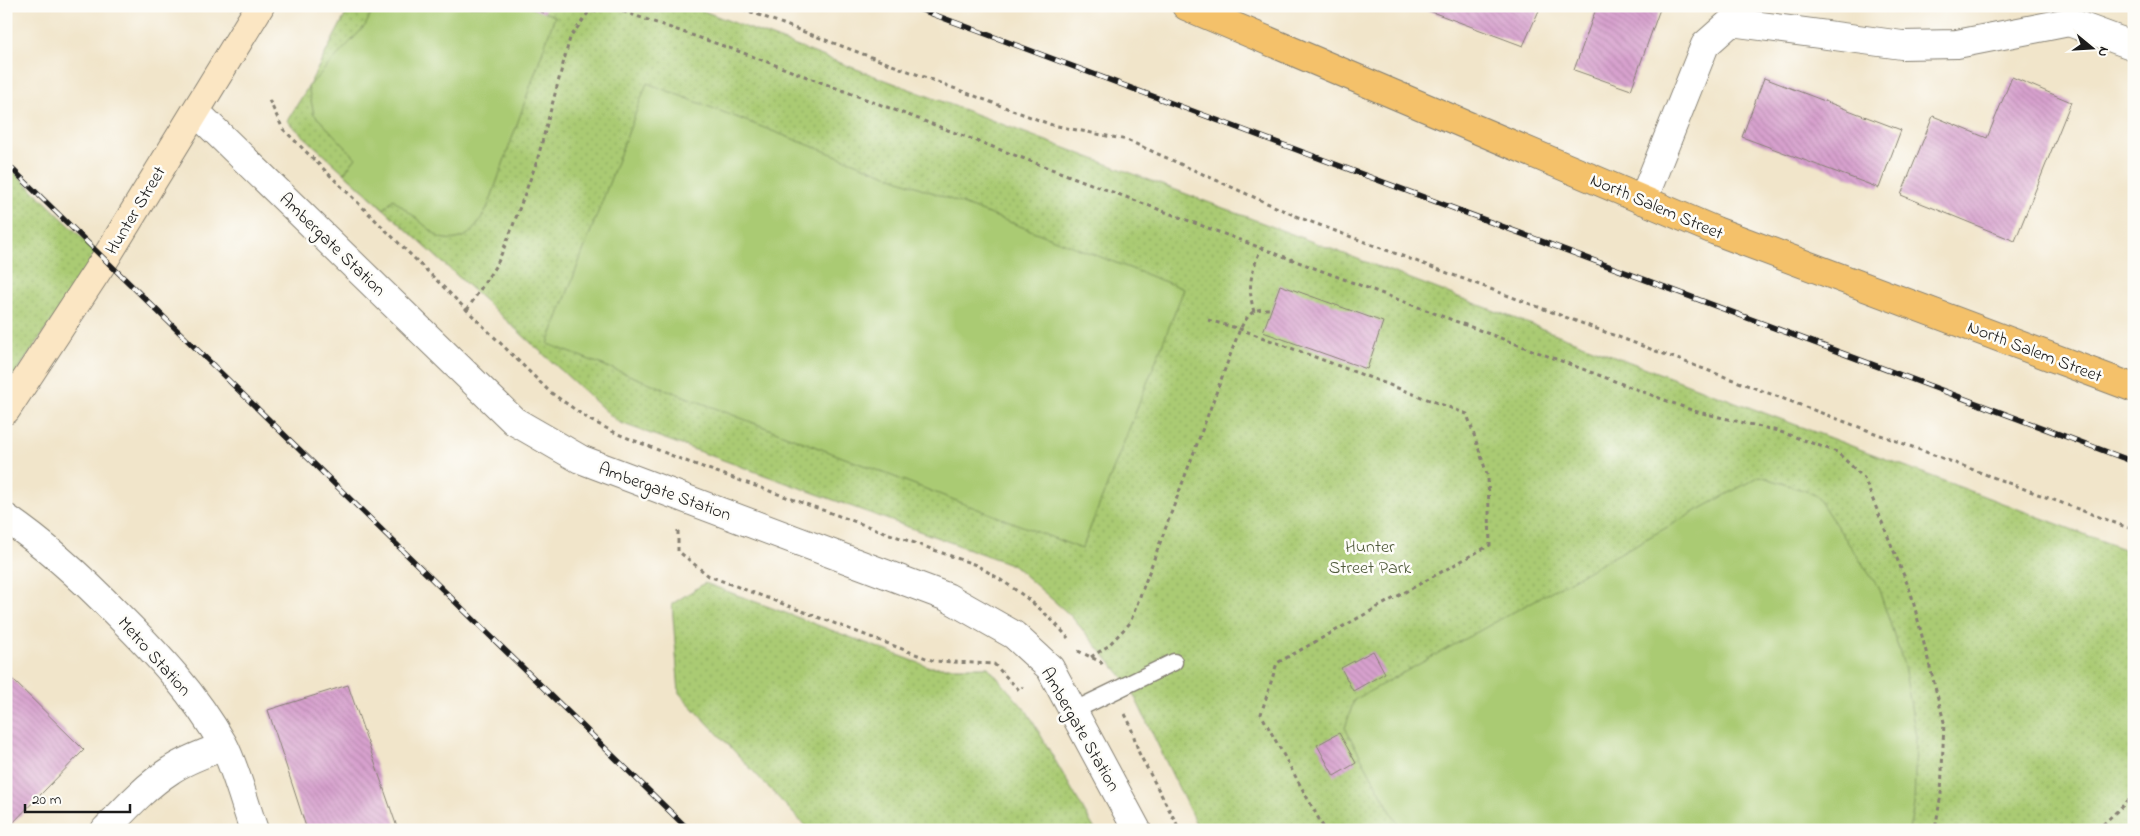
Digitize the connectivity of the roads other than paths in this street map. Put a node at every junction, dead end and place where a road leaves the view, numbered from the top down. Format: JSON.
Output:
{"nodes":[{"id":1,"x":260,"y":6,"type":"edge"},
{"id":2,"x":1186,"y":6,"type":"edge"},
{"id":3,"x":2134,"y":46,"type":"edge"},
{"id":4,"x":196,"y":112,"type":"junction"},
{"id":5,"x":1643,"y":200,"type":"junction"},
{"id":6,"x":2134,"y":388,"type":"edge"},
{"id":7,"x":6,"y":410,"type":"edge"},
{"id":8,"x":6,"y":518,"type":"edge"},
{"id":9,"x":1174,"y":662,"type":"dead end"},
{"id":10,"x":1073,"y":711,"type":"junction"},
{"id":11,"x":224,"y":746,"type":"junction"},
{"id":12,"x":105,"y":830,"type":"edge"},
{"id":13,"x":254,"y":830,"type":"edge"},
{"id":14,"x":1137,"y":830,"type":"edge"}],
"edges":[{"from":1,"to":4,"type":"street","name":"Hunter Street"},
{"from":2,"to":5,"type":"main road","name":"North Salem Street"},
{"from":3,"to":5,"type":"street"},
{"from":4,"to":7,"type":"street","name":"Hunter Street"},
{"from":4,"to":10,"type":"street","name":"Ambergate Station"},
{"from":5,"to":6,"type":"main road","name":"North Salem Street"},
{"from":8,"to":11,"type":"street","name":"Metro Station"},
{"from":9,"to":10,"type":"lane"},
{"from":10,"to":14,"type":"street","name":"Ambergate Station"},
{"from":11,"to":12,"type":"street"},
{"from":11,"to":13,"type":"street","name":"Metro Station"}]}
